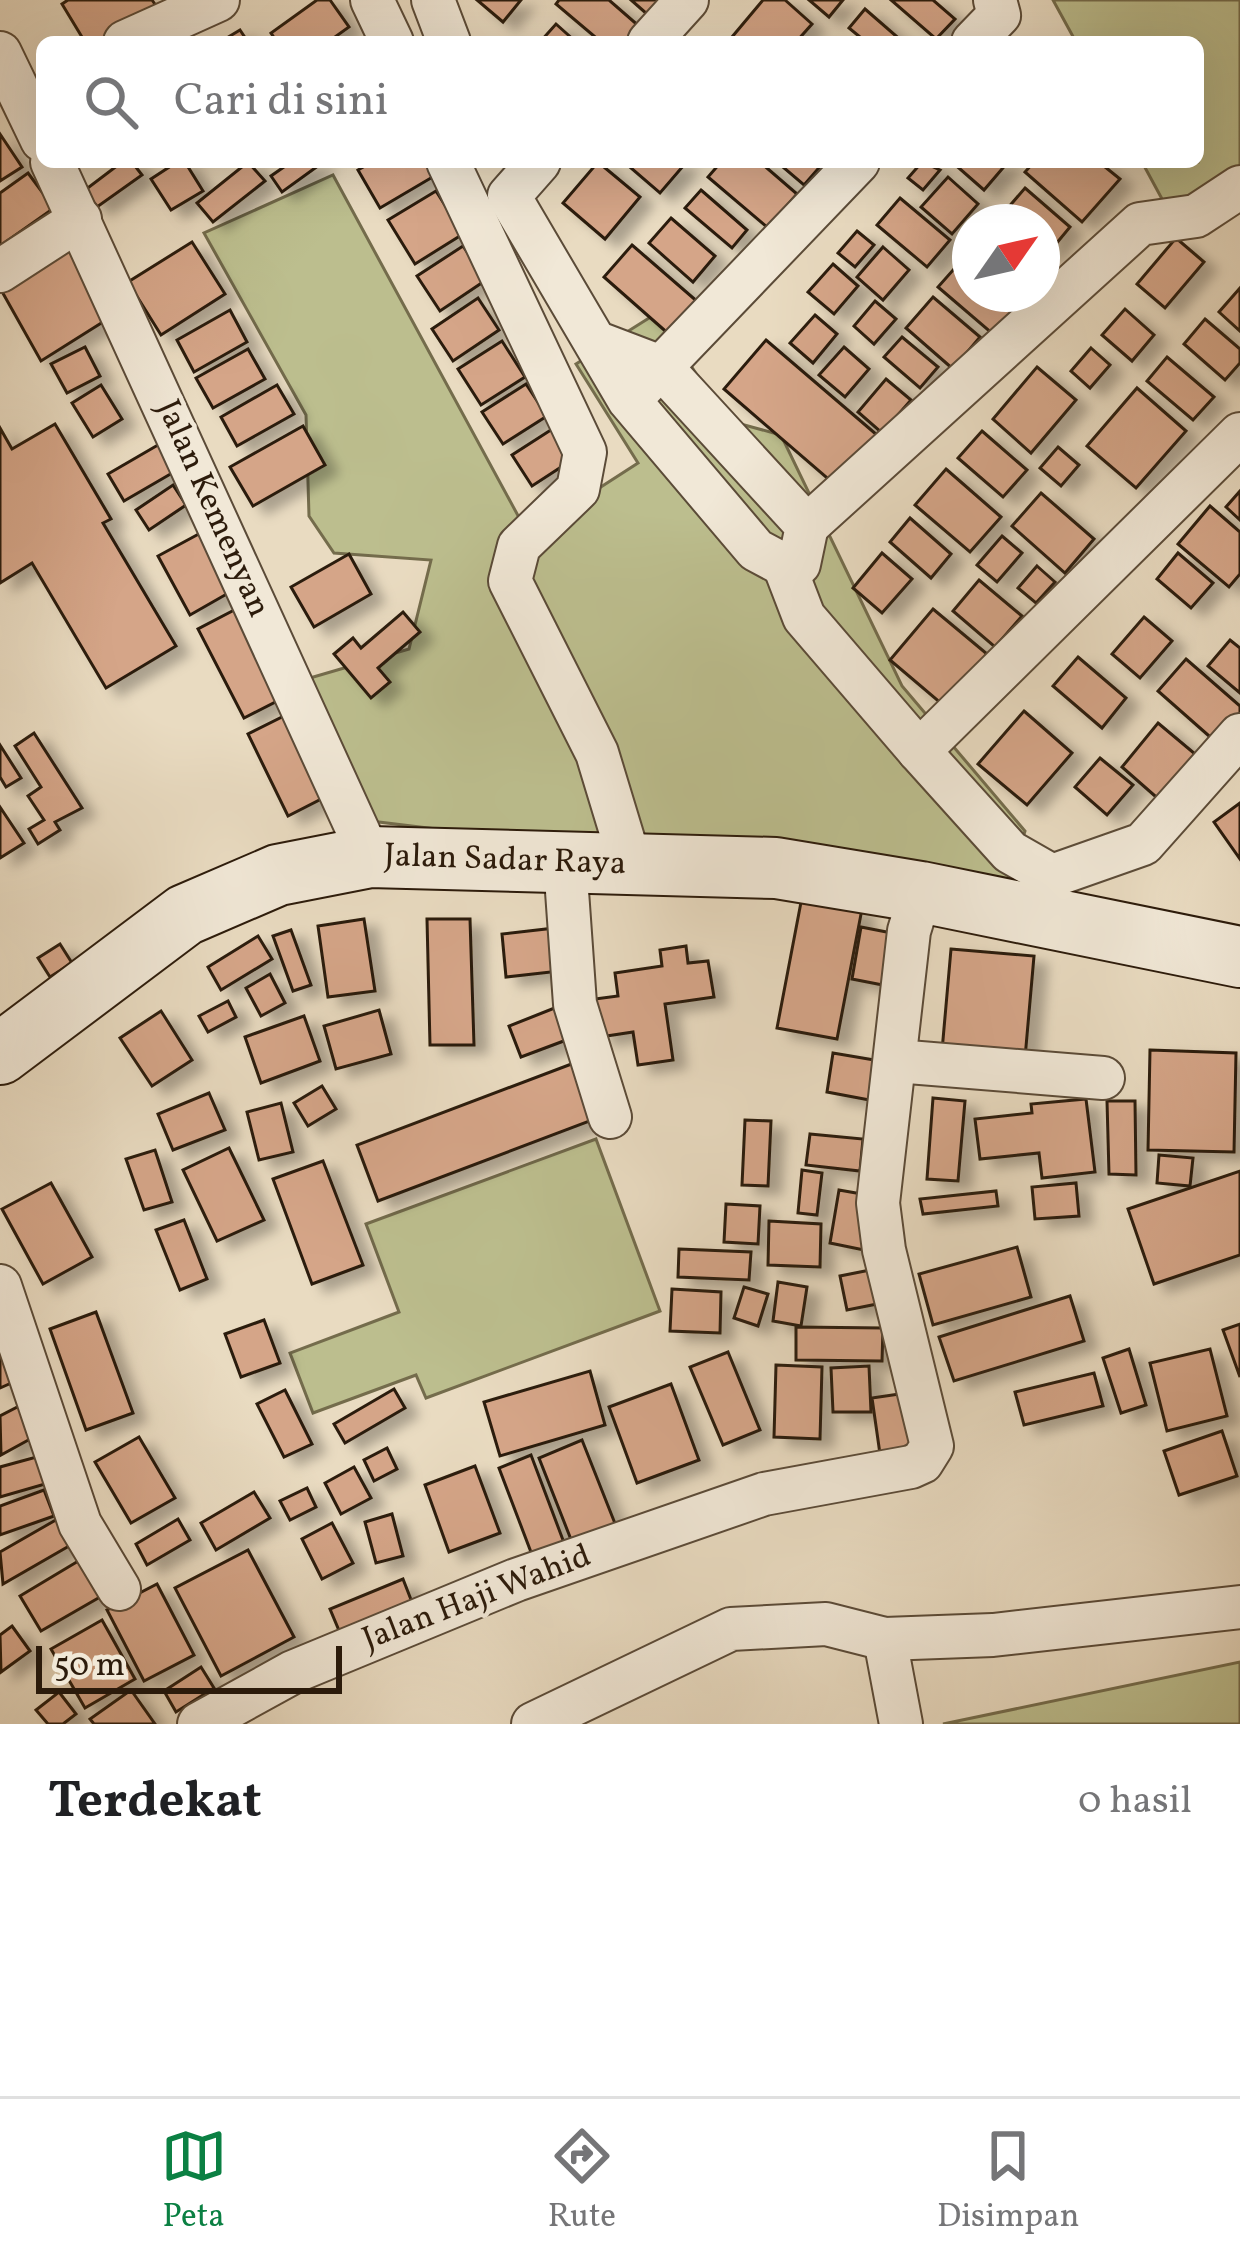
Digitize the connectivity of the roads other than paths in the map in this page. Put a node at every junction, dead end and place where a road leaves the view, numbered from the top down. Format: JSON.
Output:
{"nodes":[{"id":1,"x":218,"y":0,"type":"edge"},
{"id":2,"x":372,"y":0,"type":"edge"},
{"id":3,"x":433,"y":0,"type":"edge"},
{"id":4,"x":687,"y":0,"type":"edge"},
{"id":5,"x":995,"y":0,"type":"edge"},
{"id":6,"x":138,"y":36,"type":"edge"},
{"id":7,"x":389,"y":36,"type":"edge"},
{"id":8,"x":447,"y":36,"type":"edge"},
{"id":9,"x":654,"y":36,"type":"edge"},
{"id":10,"x":979,"y":36,"type":"edge"},
{"id":11,"x":15,"y":81,"type":"edge"},
{"id":12,"x":36,"y":127,"type":"edge"},
{"id":13,"x":55,"y":168,"type":"edge"},
{"id":14,"x":451,"y":168,"type":"edge"},
{"id":15,"x":852,"y":168,"type":"edge"},
{"id":16,"x":502,"y":179,"type":"edge"},
{"id":17,"x":1240,"y":187,"type":"edge"},
{"id":18,"x":80,"y":219,"type":"junction"},
{"id":19,"x":0,"y":271,"type":"edge"},
{"id":20,"x":598,"y":343,"type":"junction"},
{"id":21,"x":661,"y":368,"type":"junction"},
{"id":22,"x":629,"y":400,"type":"junction"},
{"id":23,"x":1240,"y":434,"type":"edge"},
{"id":24,"x":807,"y":526,"type":"junction"},
{"id":25,"x":784,"y":565,"type":"junction"},
{"id":26,"x":1240,"y":735,"type":"edge"},
{"id":27,"x":920,"y":751,"type":"junction"},
{"id":28,"x":370,"y":857,"type":"junction"},
{"id":29,"x":565,"y":863,"type":"junction"},
{"id":30,"x":631,"y":865,"type":"junction"},
{"id":31,"x":1052,"y":876,"type":"junction"},
{"id":32,"x":921,"y":892,"type":"junction"},
{"id":33,"x":1081,"y":928,"type":"junction"},
{"id":34,"x":1240,"y":958,"type":"edge"},
{"id":35,"x":0,"y":1054,"type":"edge"},
{"id":36,"x":896,"y":1060,"type":"junction"},
{"id":37,"x":1102,"y":1078,"type":"dead end"},
{"id":38,"x":610,"y":1117,"type":"dead end"},
{"id":39,"x":0,"y":1286,"type":"edge"},
{"id":40,"x":119,"y":1589,"type":"dead end"},
{"id":41,"x":1240,"y":1607,"type":"edge"},
{"id":42,"x":885,"y":1639,"type":"junction"},
{"id":43,"x":617,"y":1704,"type":"edge"},
{"id":44,"x":199,"y":1724,"type":"edge"},
{"id":45,"x":533,"y":1724,"type":"edge"},
{"id":46,"x":902,"y":1724,"type":"edge"}],
"edges":[{"from":1,"to":6,"type":"street"},
{"from":2,"to":7,"type":"street"},
{"from":3,"to":8,"type":"street"},
{"from":4,"to":9,"type":"street"},
{"from":5,"to":10,"type":"street"},
{"from":11,"to":12,"type":"street"},
{"from":13,"to":18,"type":"street","name":"Jalan Kemenyan"},
{"from":14,"to":30,"type":"street"},
{"from":15,"to":21,"type":"street"},
{"from":16,"to":20,"type":"street"},
{"from":17,"to":24,"type":"street"},
{"from":18,"to":19,"type":"street"},
{"from":18,"to":28,"type":"street","name":"Jalan Kemenyan"},
{"from":20,"to":21,"type":"street"},
{"from":20,"to":22,"type":"street"},
{"from":21,"to":22,"type":"street"},
{"from":21,"to":24,"type":"street"},
{"from":22,"to":25,"type":"street"},
{"from":23,"to":27,"type":"street"},
{"from":24,"to":25,"type":"street"},
{"from":25,"to":27,"type":"street"},
{"from":26,"to":31,"type":"street"},
{"from":27,"to":31,"type":"street"},
{"from":28,"to":29,"type":"street","name":"Jalan Sadar Raya"},
{"from":28,"to":35,"type":"street","name":"Jalan Sadar Raya"},
{"from":29,"to":30,"type":"street","name":"Jalan Sadar Raya"},
{"from":29,"to":38,"type":"street"},
{"from":30,"to":32,"type":"street","name":"Jalan Sadar Raya"},
{"from":31,"to":33,"type":"street"},
{"from":32,"to":33,"type":"street","name":"Jalan Sadar Raya"},
{"from":32,"to":36,"type":"street"},
{"from":33,"to":34,"type":"street","name":"Jalan Sadar Raya"},
{"from":36,"to":37,"type":"street"},
{"from":36,"to":44,"type":"street","name":"Jalan Haji Wahid"},
{"from":39,"to":40,"type":"street"},
{"from":41,"to":42,"type":"street"},
{"from":42,"to":43,"type":"street"},
{"from":42,"to":46,"type":"street"},
{"from":43,"to":45,"type":"street"}]}
